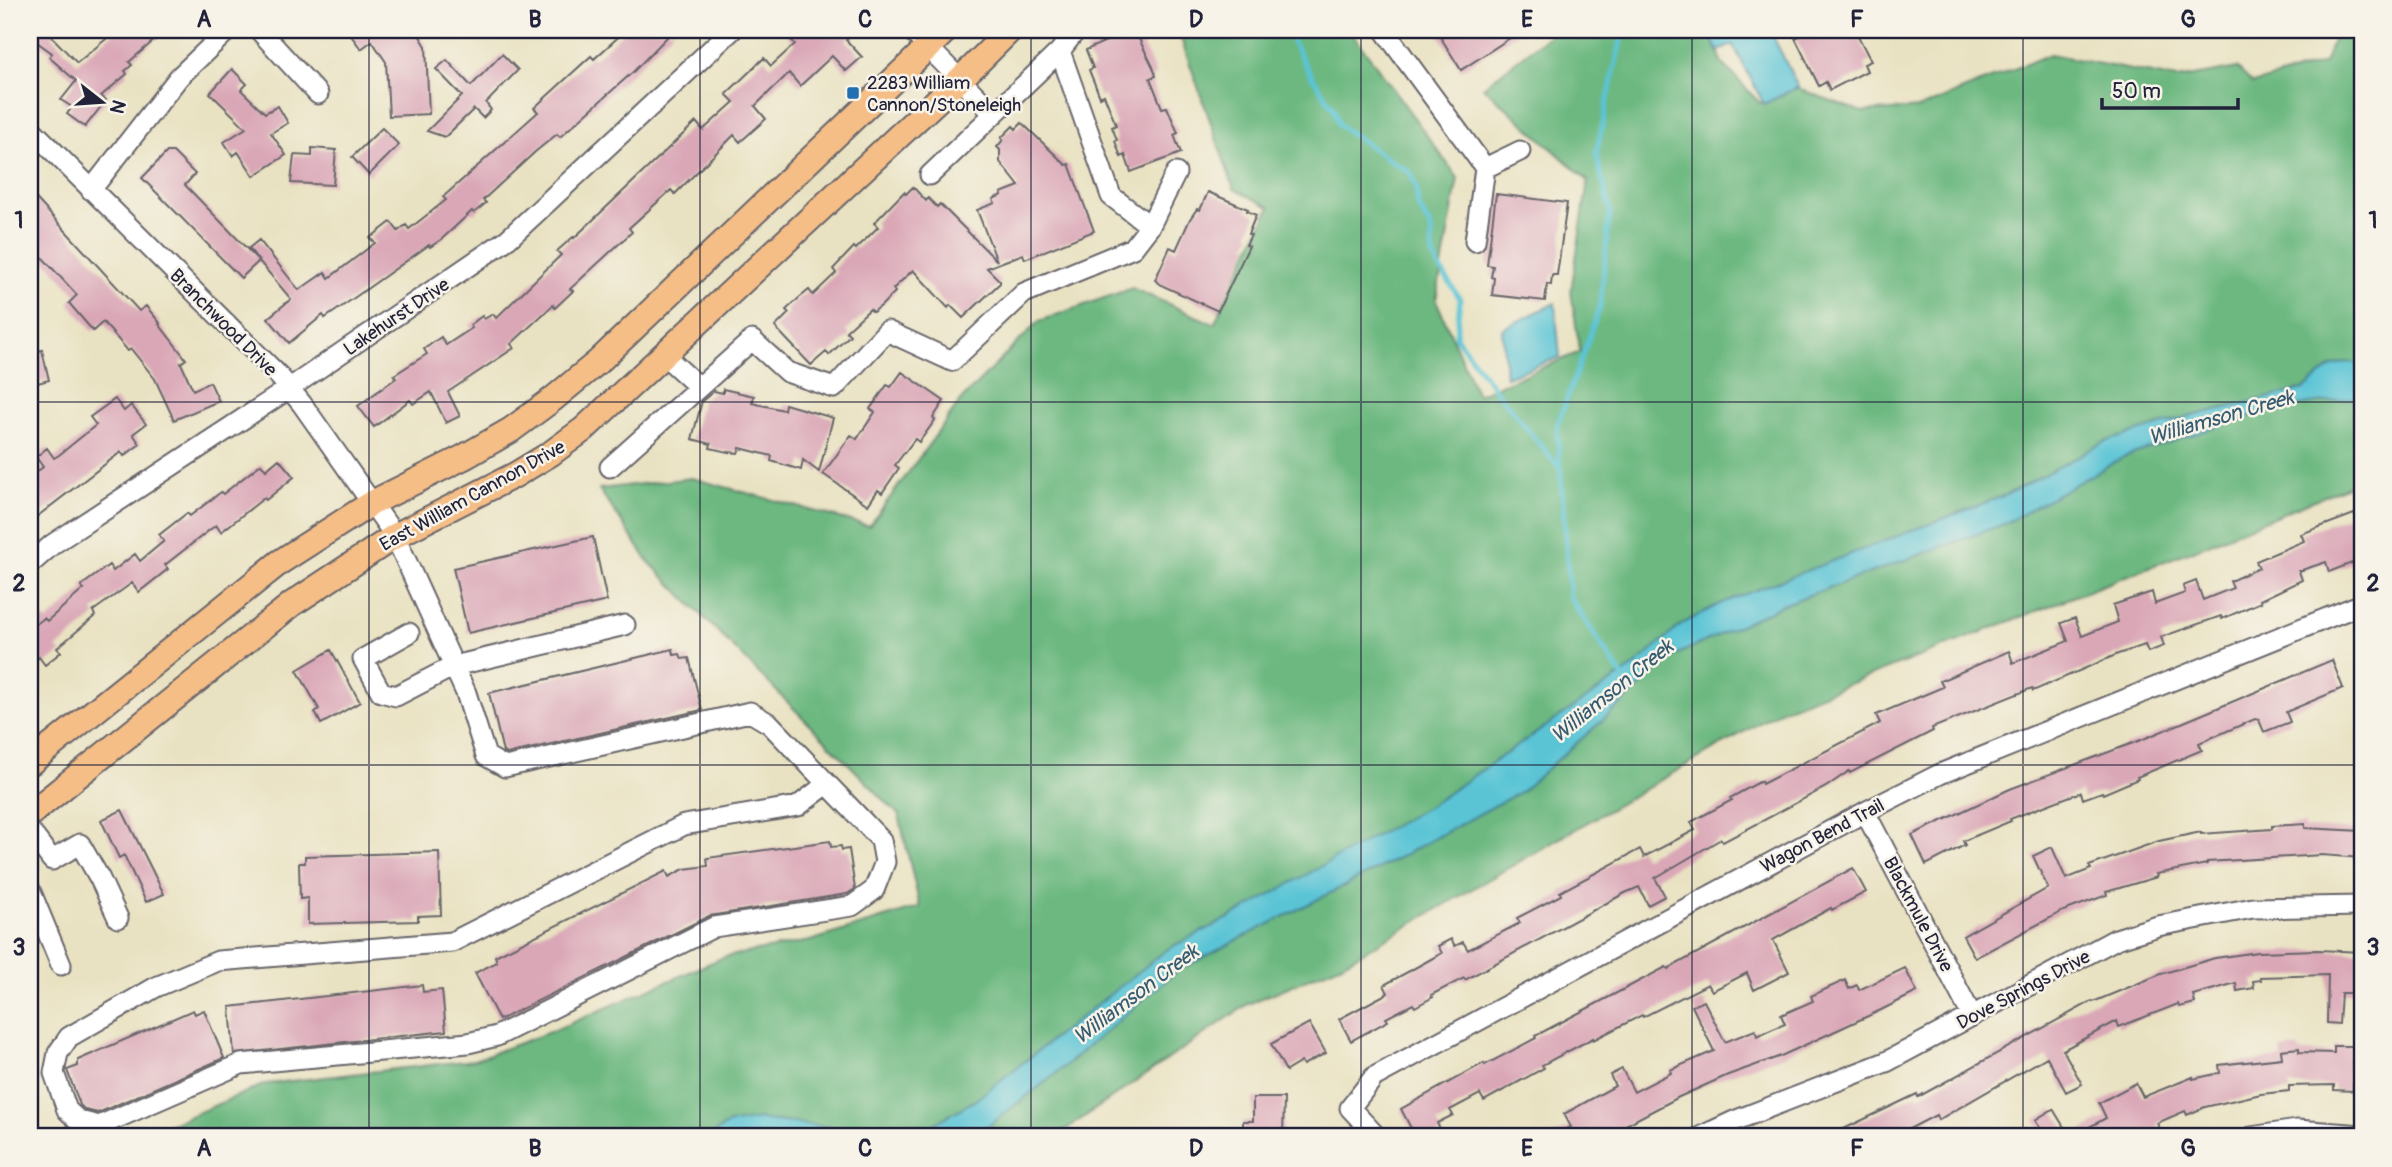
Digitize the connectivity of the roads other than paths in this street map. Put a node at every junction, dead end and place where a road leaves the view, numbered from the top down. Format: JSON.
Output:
{"nodes":[{"id":1,"x":228,"y":30,"type":"edge"},
{"id":2,"x":259,"y":30,"type":"edge"},
{"id":3,"x":732,"y":30,"type":"edge"},
{"id":4,"x":946,"y":30,"type":"edge"},
{"id":5,"x":1010,"y":30,"type":"edge"},
{"id":6,"x":1076,"y":30,"type":"edge"},
{"id":7,"x":1384,"y":30,"type":"edge"},
{"id":8,"x":919,"y":38,"type":"edge"},
{"id":9,"x":1060,"y":51,"type":"junction"},
{"id":10,"x":959,"y":80,"type":"junction"},
{"id":11,"x":318,"y":94,"type":"dead end"},
{"id":12,"x":993,"y":114,"type":"junction"},
{"id":13,"x":30,"y":128,"type":"edge"},
{"id":14,"x":1520,"y":151,"type":"dead end"},
{"id":15,"x":1486,"y":168,"type":"junction"},
{"id":16,"x":1176,"y":173,"type":"dead end"},
{"id":17,"x":930,"y":175,"type":"dead end"},
{"id":18,"x":91,"y":190,"type":"junction"},
{"id":19,"x":1150,"y":226,"type":"junction"},
{"id":20,"x":1475,"y":241,"type":"dead end"},
{"id":21,"x":665,"y":356,"type":"junction"},
{"id":22,"x":699,"y":387,"type":"junction"},
{"id":23,"x":290,"y":388,"type":"junction"},
{"id":24,"x":610,"y":467,"type":"dead end"},
{"id":25,"x":372,"y":503,"type":"junction"},
{"id":26,"x":395,"y":537,"type":"junction"},
{"id":27,"x":30,"y":564,"type":"edge"},
{"id":28,"x":2362,"y":604,"type":"edge"},
{"id":29,"x":625,"y":625,"type":"dead end"},
{"id":30,"x":409,"y":633,"type":"dead end"},
{"id":31,"x":454,"y":666,"type":"junction"},
{"id":32,"x":30,"y":762,"type":"edge"},
{"id":33,"x":827,"y":784,"type":"junction"},
{"id":34,"x":1866,"y":812,"type":"junction"},
{"id":35,"x":30,"y":814,"type":"edge"},
{"id":36,"x":30,"y":831,"type":"edge"},
{"id":37,"x":30,"y":890,"type":"edge"},
{"id":38,"x":2362,"y":906,"type":"edge"},
{"id":39,"x":118,"y":918,"type":"dead end"},
{"id":40,"x":61,"y":964,"type":"dead end"},
{"id":41,"x":1972,"y":1016,"type":"junction"},
{"id":42,"x":2362,"y":1135,"type":"edge"},
{"id":43,"x":1377,"y":1137,"type":"edge"},
{"id":44,"x":1700,"y":1137,"type":"edge"},
{"id":45,"x":2251,"y":1137,"type":"edge"}],
"edges":[{"from":1,"to":18,"type":"street"},
{"from":2,"to":11,"type":"street"},
{"from":3,"to":23,"type":"street","name":"Lakehurst Drive"},
{"from":4,"to":8,"type":"main road","name":"East William Cannon Drive"},
{"from":5,"to":10,"type":"main road","name":"East William Cannon Drive"},
{"from":6,"to":9,"type":"street"},
{"from":7,"to":15,"type":"street"},
{"from":8,"to":10,"type":"street"},
{"from":8,"to":25,"type":"main road","name":"East William Cannon Drive"},
{"from":9,"to":12,"type":"street"},
{"from":9,"to":19,"type":"street"},
{"from":10,"to":12,"type":"street"},
{"from":10,"to":21,"type":"main road","name":"East William Cannon Drive"},
{"from":12,"to":17,"type":"street"},
{"from":13,"to":18,"type":"street","name":"Branchwood Drive"},
{"from":14,"to":15,"type":"street"},
{"from":15,"to":20,"type":"street"},
{"from":16,"to":19,"type":"street"},
{"from":18,"to":23,"type":"street","name":"Branchwood Drive"},
{"from":19,"to":22,"type":"street"},
{"from":21,"to":22,"type":"street"},
{"from":21,"to":26,"type":"main road","name":"East William Cannon Drive"},
{"from":22,"to":24,"type":"street"},
{"from":23,"to":25,"type":"street","name":"Branchwood Drive"},
{"from":23,"to":27,"type":"street","name":"Lakehurst Drive"},
{"from":25,"to":26,"type":"street","name":"Branchwood Drive"},
{"from":25,"to":32,"type":"main road","name":"East William Cannon Drive"},
{"from":26,"to":31,"type":"street","name":"Branchwood Drive"},
{"from":26,"to":35,"type":"main road","name":"East William Cannon Drive"},
{"from":28,"to":34,"type":"street","name":"Wagon Bend Trail"},
{"from":29,"to":31,"type":"street"},
{"from":30,"to":31,"type":"street"},
{"from":31,"to":33,"type":"street","name":"Branchwood Drive"},
{"from":33,"to":33,"type":"street"},
{"from":34,"to":41,"type":"street","name":"Blackmule Drive"},
{"from":34,"to":43,"type":"street","name":"Wagon Bend Trail"},
{"from":36,"to":39,"type":"street"},
{"from":37,"to":40,"type":"street"},
{"from":38,"to":41,"type":"street","name":"Dove Springs Drive"},
{"from":41,"to":44,"type":"street","name":"Dove Springs Drive"},
{"from":42,"to":45,"type":"street"}]}
